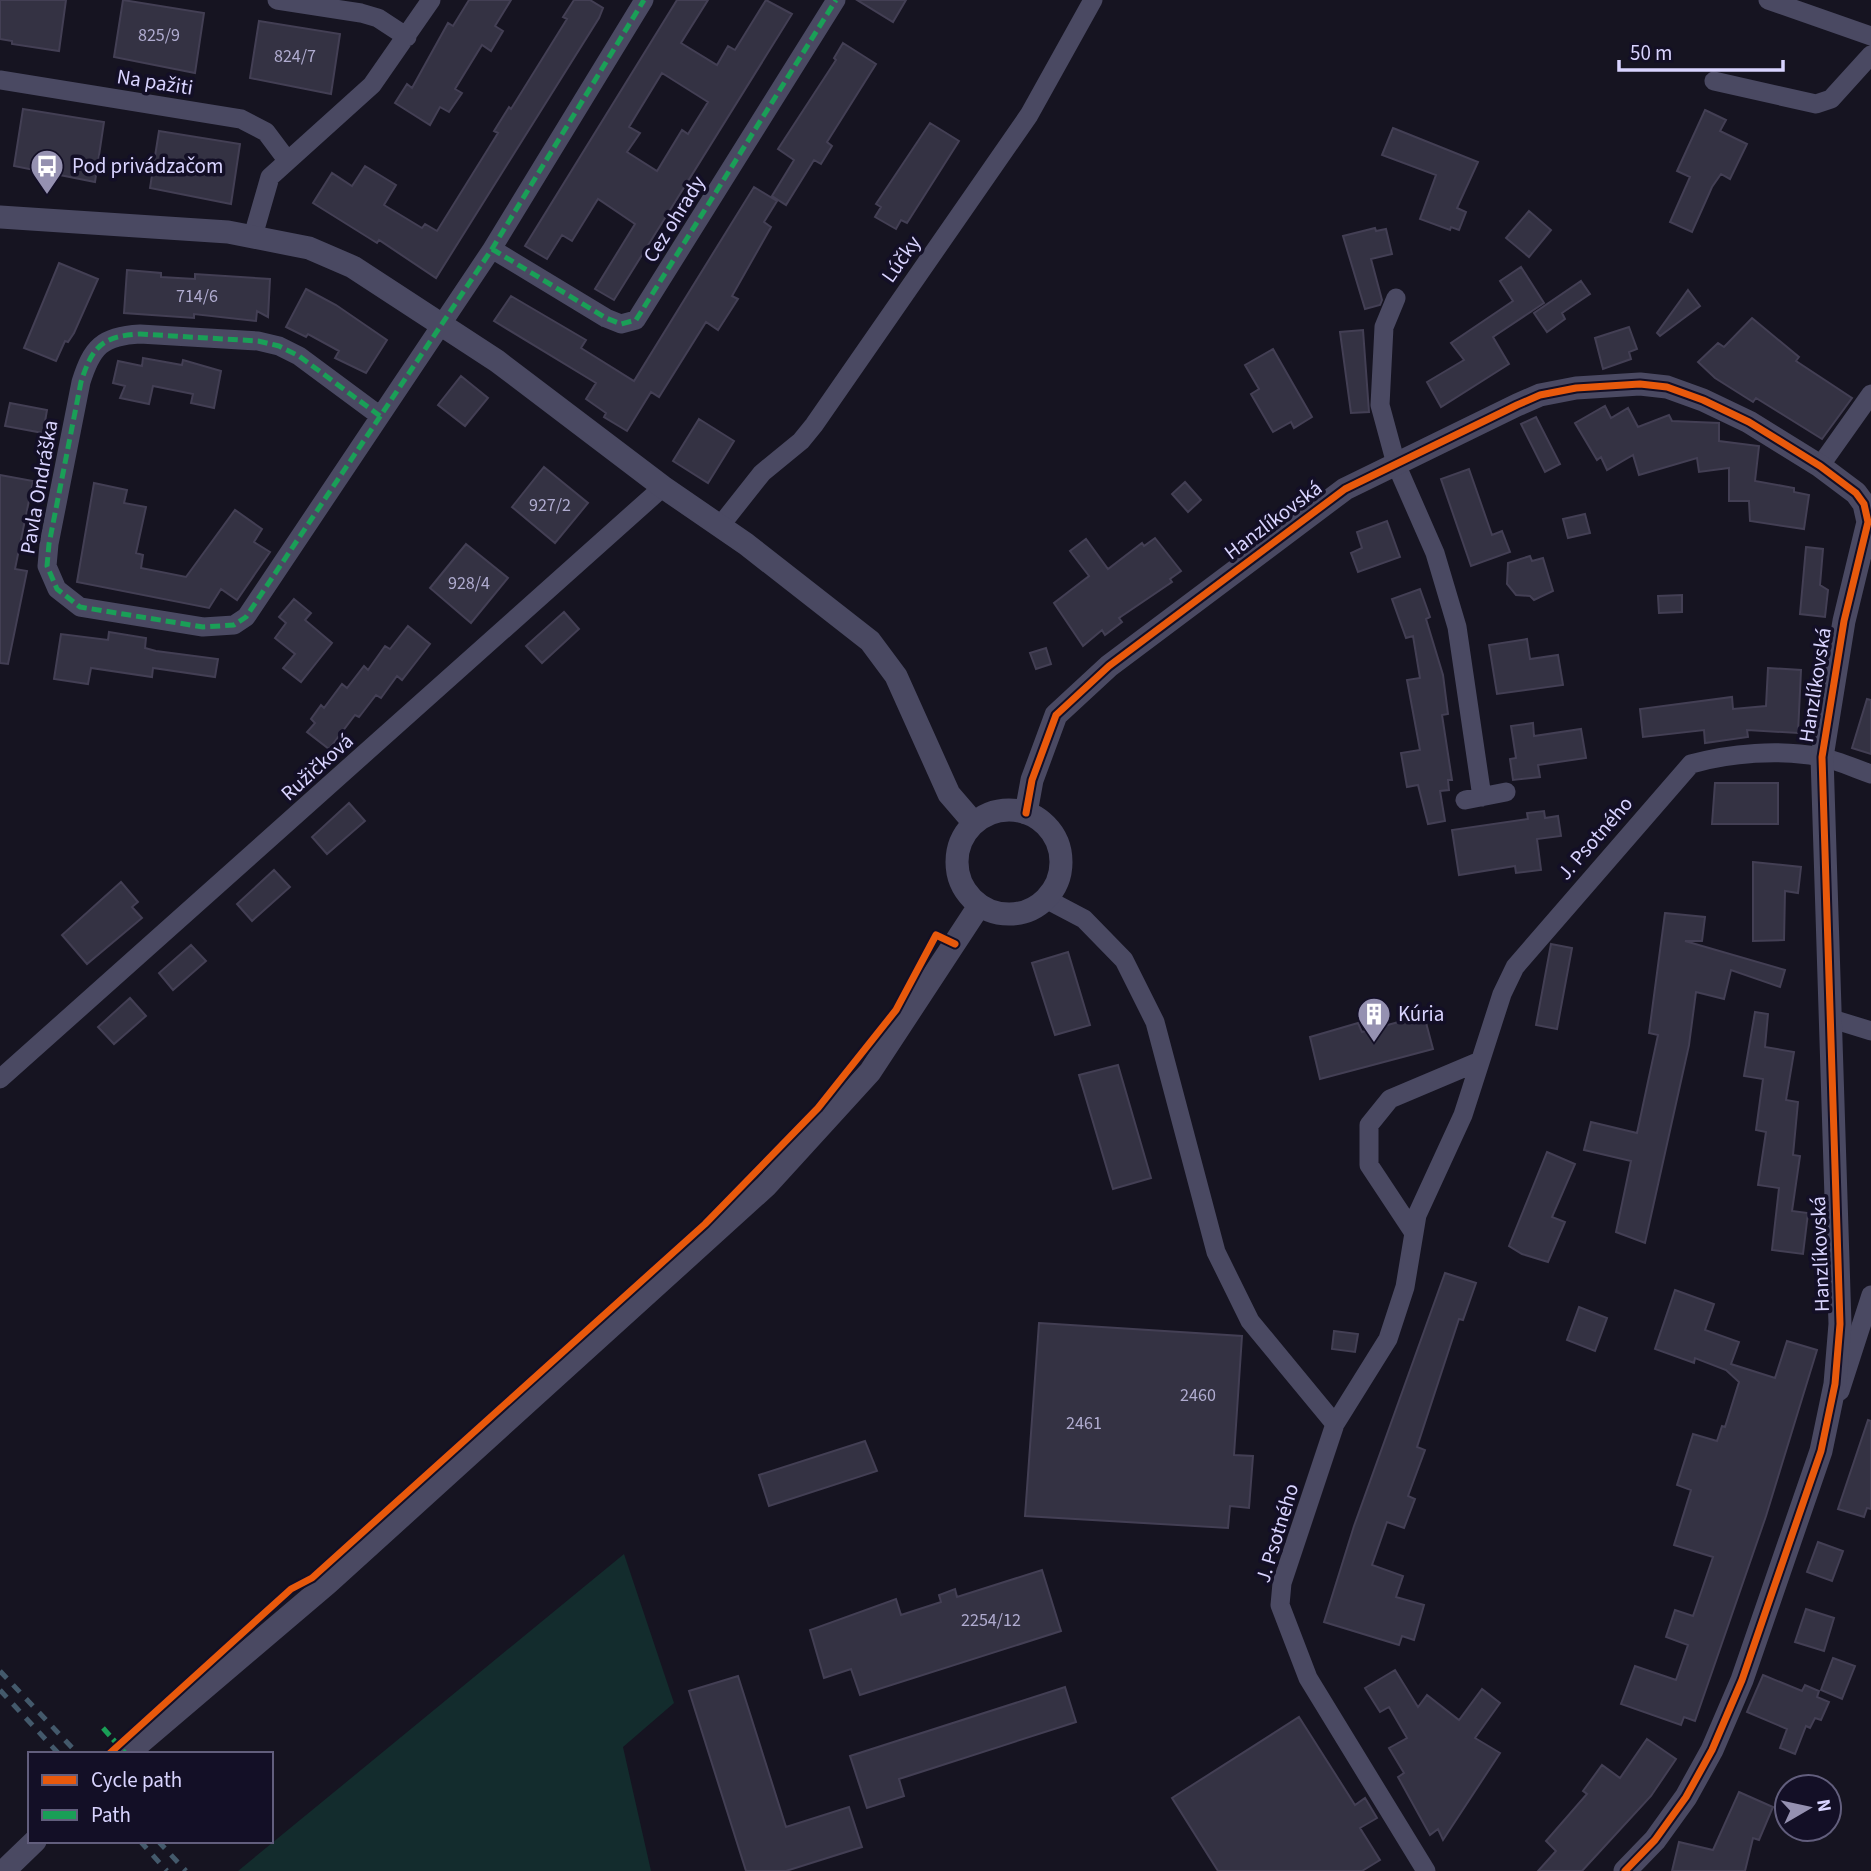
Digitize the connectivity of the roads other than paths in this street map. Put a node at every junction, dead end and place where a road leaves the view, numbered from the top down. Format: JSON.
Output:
{"nodes":[{"id":1,"x":277,"y":0,"type":"edge"},
{"id":2,"x":430,"y":0,"type":"edge"},
{"id":3,"x":645,"y":0,"type":"edge"},
{"id":4,"x":836,"y":0,"type":"edge"},
{"id":5,"x":1093,"y":0,"type":"edge"},
{"id":6,"x":1768,"y":0,"type":"edge"},
{"id":7,"x":407,"y":37,"type":"junction"},
{"id":8,"x":1871,"y":37,"type":"edge"},
{"id":9,"x":1871,"y":55,"type":"edge"},
{"id":10,"x":0,"y":80,"type":"edge"},
{"id":11,"x":1714,"y":80,"type":"dead end"},
{"id":12,"x":287,"y":160,"type":"junction"},
{"id":13,"x":0,"y":217,"type":"edge"},
{"id":14,"x":253,"y":236,"type":"junction"},
{"id":15,"x":492,"y":249,"type":"junction"},
{"id":16,"x":1396,"y":298,"type":"dead end"},
{"id":17,"x":442,"y":324,"type":"junction"},
{"id":18,"x":1871,"y":394,"type":"edge"},
{"id":19,"x":380,"y":416,"type":"junction"},
{"id":20,"x":1396,"y":464,"type":"junction"},
{"id":21,"x":1820,"y":466,"type":"junction"},
{"id":22,"x":663,"y":487,"type":"junction"},
{"id":23,"x":1868,"y":504,"type":"edge"},
{"id":24,"x":720,"y":526,"type":"junction"},
{"id":25,"x":1822,"y":757,"type":"junction"},
{"id":26,"x":1871,"y":774,"type":"edge"},
{"id":27,"x":1506,"y":792,"type":"dead end"},
{"id":28,"x":1026,"y":813,"type":"junction"},
{"id":29,"x":974,"y":823,"type":"junction"},
{"id":30,"x":1046,"y":899,"type":"junction"},
{"id":31,"x":979,"y":906,"type":"junction"},
{"id":32,"x":1829,"y":1018,"type":"junction"},
{"id":33,"x":1871,"y":1031,"type":"edge"},
{"id":34,"x":1480,"y":1061,"type":"junction"},
{"id":35,"x":0,"y":1079,"type":"edge"},
{"id":36,"x":1414,"y":1233,"type":"junction"},
{"id":37,"x":1871,"y":1296,"type":"edge"},
{"id":38,"x":1335,"y":1424,"type":"junction"},
{"id":39,"x":1821,"y":1451,"type":"junction"},
{"id":40,"x":129,"y":1752,"type":"edge"},
{"id":41,"x":33,"y":1843,"type":"edge"},
{"id":42,"x":4,"y":1871,"type":"edge"},
{"id":43,"x":1426,"y":1871,"type":"edge"},
{"id":44,"x":1625,"y":1871,"type":"edge"}],
"edges":[{"from":1,"to":7,"type":"street"},
{"from":2,"to":7,"type":"street"},
{"from":3,"to":15,"type":"street"},
{"from":4,"to":15,"type":"street","name":"Cez ohrady"},
{"from":5,"to":24,"type":"street","name":"Lúčky"},
{"from":6,"to":8,"type":"street"},
{"from":7,"to":12,"type":"street"},
{"from":9,"to":11,"type":"street"},
{"from":10,"to":12,"type":"street","name":"Na pažiti"},
{"from":12,"to":14,"type":"street"},
{"from":13,"to":14,"type":"street"},
{"from":14,"to":17,"type":"street"},
{"from":15,"to":17,"type":"street"},
{"from":16,"to":20,"type":"street"},
{"from":17,"to":19,"type":"street","name":"Pavla Ondráška"},
{"from":17,"to":22,"type":"street"},
{"from":18,"to":21,"type":"street"},
{"from":19,"to":19,"type":"street","name":"Pavla Ondráška"},
{"from":20,"to":21,"type":"street","name":"Hanzlíkovská"},
{"from":20,"to":27,"type":"street"},
{"from":20,"to":28,"type":"street","name":"Hanzlíkovská"},
{"from":21,"to":23,"type":"street","name":"Hanzlíkovská"},
{"from":22,"to":24,"type":"street"},
{"from":22,"to":35,"type":"street","name":"Ružičková"},
{"from":23,"to":25,"type":"street","name":"Hanzlíkovská"},
{"from":24,"to":29,"type":"street"},
{"from":25,"to":26,"type":"street","name":"J. Psotného"},
{"from":25,"to":32,"type":"street","name":"Hanzlíkovská"},
{"from":25,"to":34,"type":"street","name":"J. Psotného"},
{"from":28,"to":29,"type":"street"},
{"from":28,"to":30,"type":"street"},
{"from":29,"to":31,"type":"street"},
{"from":30,"to":31,"type":"street"},
{"from":30,"to":38,"type":"street"},
{"from":31,"to":40,"type":"street"},
{"from":32,"to":33,"type":"street"},
{"from":32,"to":39,"type":"street","name":"Hanzlíkovská"},
{"from":34,"to":36,"type":"street","name":"J. Psotného"},
{"from":34,"to":36,"type":"street"},
{"from":36,"to":38,"type":"street","name":"J. Psotného"},
{"from":37,"to":39,"type":"street","name":"Hanzlíkovská"},
{"from":38,"to":43,"type":"street","name":"J. Psotného"},
{"from":39,"to":44,"type":"street","name":"Hanzlíkovská"},
{"from":41,"to":42,"type":"street"}]}
